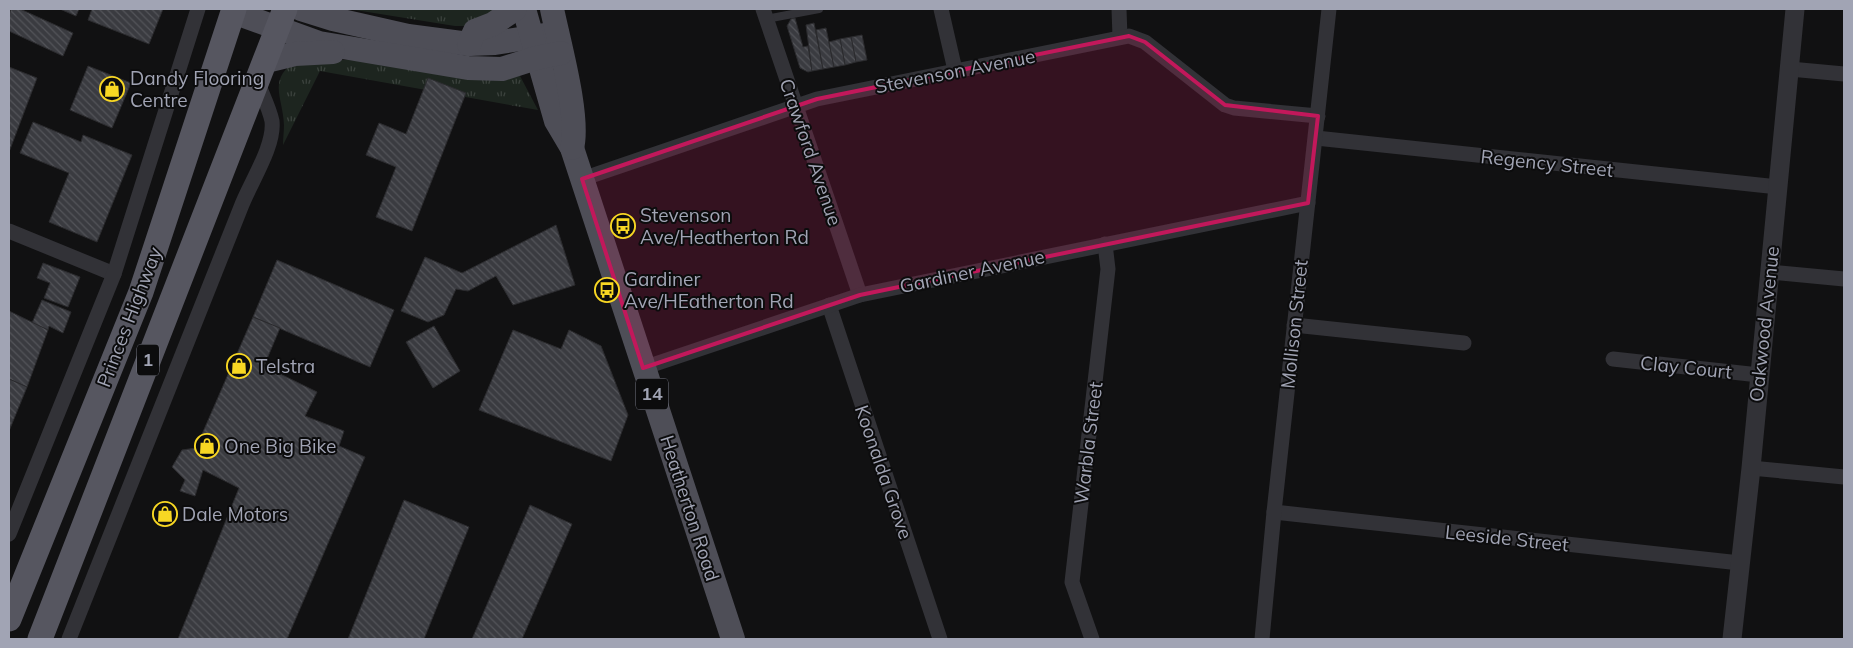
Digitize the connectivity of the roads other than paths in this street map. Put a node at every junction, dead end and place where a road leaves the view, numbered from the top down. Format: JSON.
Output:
{"nodes":[{"id":1,"x":198,"y":9,"type":"edge"},
{"id":2,"x":301,"y":9,"type":"edge"},
{"id":3,"x":514,"y":9,"type":"edge"},
{"id":4,"x":524,"y":9,"type":"edge"},
{"id":5,"x":552,"y":9,"type":"edge"},
{"id":6,"x":819,"y":9,"type":"edge"},
{"id":7,"x":941,"y":9,"type":"edge"},
{"id":8,"x":1120,"y":9,"type":"edge"},
{"id":9,"x":1329,"y":9,"type":"edge"},
{"id":10,"x":1795,"y":9,"type":"edge"},
{"id":11,"x":233,"y":10,"type":"edge"},
{"id":12,"x":332,"y":14,"type":"edge"},
{"id":13,"x":765,"y":14,"type":"edge"},
{"id":14,"x":282,"y":18,"type":"edge"},
{"id":15,"x":1120,"y":38,"type":"junction"},
{"id":16,"x":559,"y":43,"type":"junction"},
{"id":17,"x":469,"y":44,"type":"junction"},
{"id":18,"x":534,"y":47,"type":"junction"},
{"id":19,"x":344,"y":48,"type":"junction"},
{"id":20,"x":1790,"y":69,"type":"junction"},
{"id":21,"x":955,"y":70,"type":"junction"},
{"id":22,"x":261,"y":71,"type":"junction"},
{"id":23,"x":1844,"y":74,"type":"edge"},
{"id":24,"x":796,"y":106,"type":"junction"},
{"id":25,"x":1318,"y":116,"type":"junction"},
{"id":26,"x":1316,"y":138,"type":"junction"},
{"id":27,"x":572,"y":148,"type":"junction"},
{"id":28,"x":582,"y":179,"type":"junction"},
{"id":29,"x":1778,"y":187,"type":"junction"},
{"id":30,"x":1308,"y":203,"type":"junction"},
{"id":31,"x":9,"y":231,"type":"edge"},
{"id":32,"x":1105,"y":244,"type":"junction"},
{"id":33,"x":1770,"y":272,"type":"junction"},
{"id":34,"x":114,"y":274,"type":"junction"},
{"id":35,"x":1844,"y":279,"type":"edge"},
{"id":36,"x":860,"y":294,"type":"junction"},
{"id":37,"x":829,"y":305,"type":"junction"},
{"id":38,"x":1294,"y":325,"type":"junction"},
{"id":39,"x":1464,"y":343,"type":"dead end"},
{"id":40,"x":1613,"y":359,"type":"dead end"},
{"id":41,"x":643,"y":368,"type":"junction"},
{"id":42,"x":1759,"y":375,"type":"junction"},
{"id":43,"x":1751,"y":468,"type":"junction"},
{"id":44,"x":1844,"y":477,"type":"edge"},
{"id":45,"x":1274,"y":512,"type":"junction"},
{"id":46,"x":9,"y":534,"type":"edge"},
{"id":47,"x":1740,"y":563,"type":"junction"},
{"id":48,"x":9,"y":619,"type":"edge"},
{"id":49,"x":40,"y":639,"type":"edge"},
{"id":50,"x":69,"y":639,"type":"edge"},
{"id":51,"x":734,"y":639,"type":"edge"},
{"id":52,"x":940,"y":639,"type":"edge"},
{"id":53,"x":1092,"y":639,"type":"edge"},
{"id":54,"x":1262,"y":639,"type":"edge"},
{"id":55,"x":1732,"y":639,"type":"edge"}],
"edges":[{"from":1,"to":34,"type":"street","name":"Princes Highway"},
{"from":2,"to":12,"type":"main road"},
{"from":3,"to":17,"type":"main road"},
{"from":4,"to":18,"type":"main road","name":"Heatherton Road","number":"14"},
{"from":5,"to":16,"type":"main road","name":"Heatherton Road","number":"14"},
{"from":6,"to":13,"type":"lane"},
{"from":7,"to":21,"type":"street"},
{"from":8,"to":15,"type":"street"},
{"from":9,"to":25,"type":"street","name":"Mollison Street"},
{"from":10,"to":20,"type":"street","name":"Oakwood Avenue"},
{"from":11,"to":14,"type":"main road"},
{"from":11,"to":48,"type":"highway","name":"Princes Highway","number":"1"},
{"from":12,"to":17,"type":"main road"},
{"from":13,"to":24,"type":"street","name":"Crawford Avenue"},
{"from":14,"to":19,"type":"main road"},
{"from":14,"to":22,"type":"highway","name":"Princes Highway","number":"1"},
{"from":15,"to":21,"type":"street","name":"Stevenson Avenue"},
{"from":15,"to":25,"type":"street","name":"Stevenson Avenue"},
{"from":16,"to":18,"type":"main road"},
{"from":16,"to":27,"type":"main road","name":"Heatherton Road","number":"14"},
{"from":17,"to":18,"type":"main road"},
{"from":18,"to":19,"type":"main road"},
{"from":18,"to":27,"type":"main road","name":"Heatherton Road","number":"14"},
{"from":19,"to":22,"type":"main road"},
{"from":20,"to":23,"type":"street"},
{"from":20,"to":29,"type":"street","name":"Oakwood Avenue"},
{"from":21,"to":24,"type":"street","name":"Stevenson Avenue"},
{"from":22,"to":49,"type":"highway","name":"Princes Highway","number":"1"},
{"from":22,"to":50,"type":"street"},
{"from":24,"to":28,"type":"street","name":"Stevenson Avenue"},
{"from":24,"to":36,"type":"street","name":"Crawford Avenue"},
{"from":25,"to":26,"type":"street","name":"Mollison Street"},
{"from":26,"to":29,"type":"street","name":"Regency Street"},
{"from":26,"to":30,"type":"street","name":"Mollison Street"},
{"from":27,"to":28,"type":"main road","name":"Heatherton Road","number":"14"},
{"from":28,"to":41,"type":"main road","name":"Heatherton Road","number":"14"},
{"from":29,"to":33,"type":"street","name":"Oakwood Avenue"},
{"from":30,"to":32,"type":"street","name":"Gardiner Avenue"},
{"from":30,"to":38,"type":"street","name":"Mollison Street"},
{"from":31,"to":34,"type":"street"},
{"from":32,"to":36,"type":"street","name":"Gardiner Avenue"},
{"from":32,"to":53,"type":"street","name":"Warbla Street"},
{"from":33,"to":35,"type":"street"},
{"from":33,"to":42,"type":"street","name":"Oakwood Avenue"},
{"from":34,"to":46,"type":"street","name":"Princes Highway"},
{"from":36,"to":37,"type":"street","name":"Gardiner Avenue"},
{"from":37,"to":41,"type":"street","name":"Gardiner Avenue"},
{"from":37,"to":52,"type":"street","name":"Koonalda Grove"},
{"from":38,"to":39,"type":"street"},
{"from":38,"to":45,"type":"street","name":"Mollison Street"},
{"from":40,"to":42,"type":"street","name":"Clay Court"},
{"from":41,"to":51,"type":"main road","name":"Heatherton Road","number":"14"},
{"from":42,"to":43,"type":"street","name":"Oakwood Avenue"},
{"from":43,"to":44,"type":"street"},
{"from":43,"to":47,"type":"street","name":"Oakwood Avenue"},
{"from":45,"to":47,"type":"street","name":"Leeside Street"},
{"from":45,"to":54,"type":"street","name":"Mollison Street"},
{"from":47,"to":55,"type":"street","name":"Oakwood Avenue"}]}
